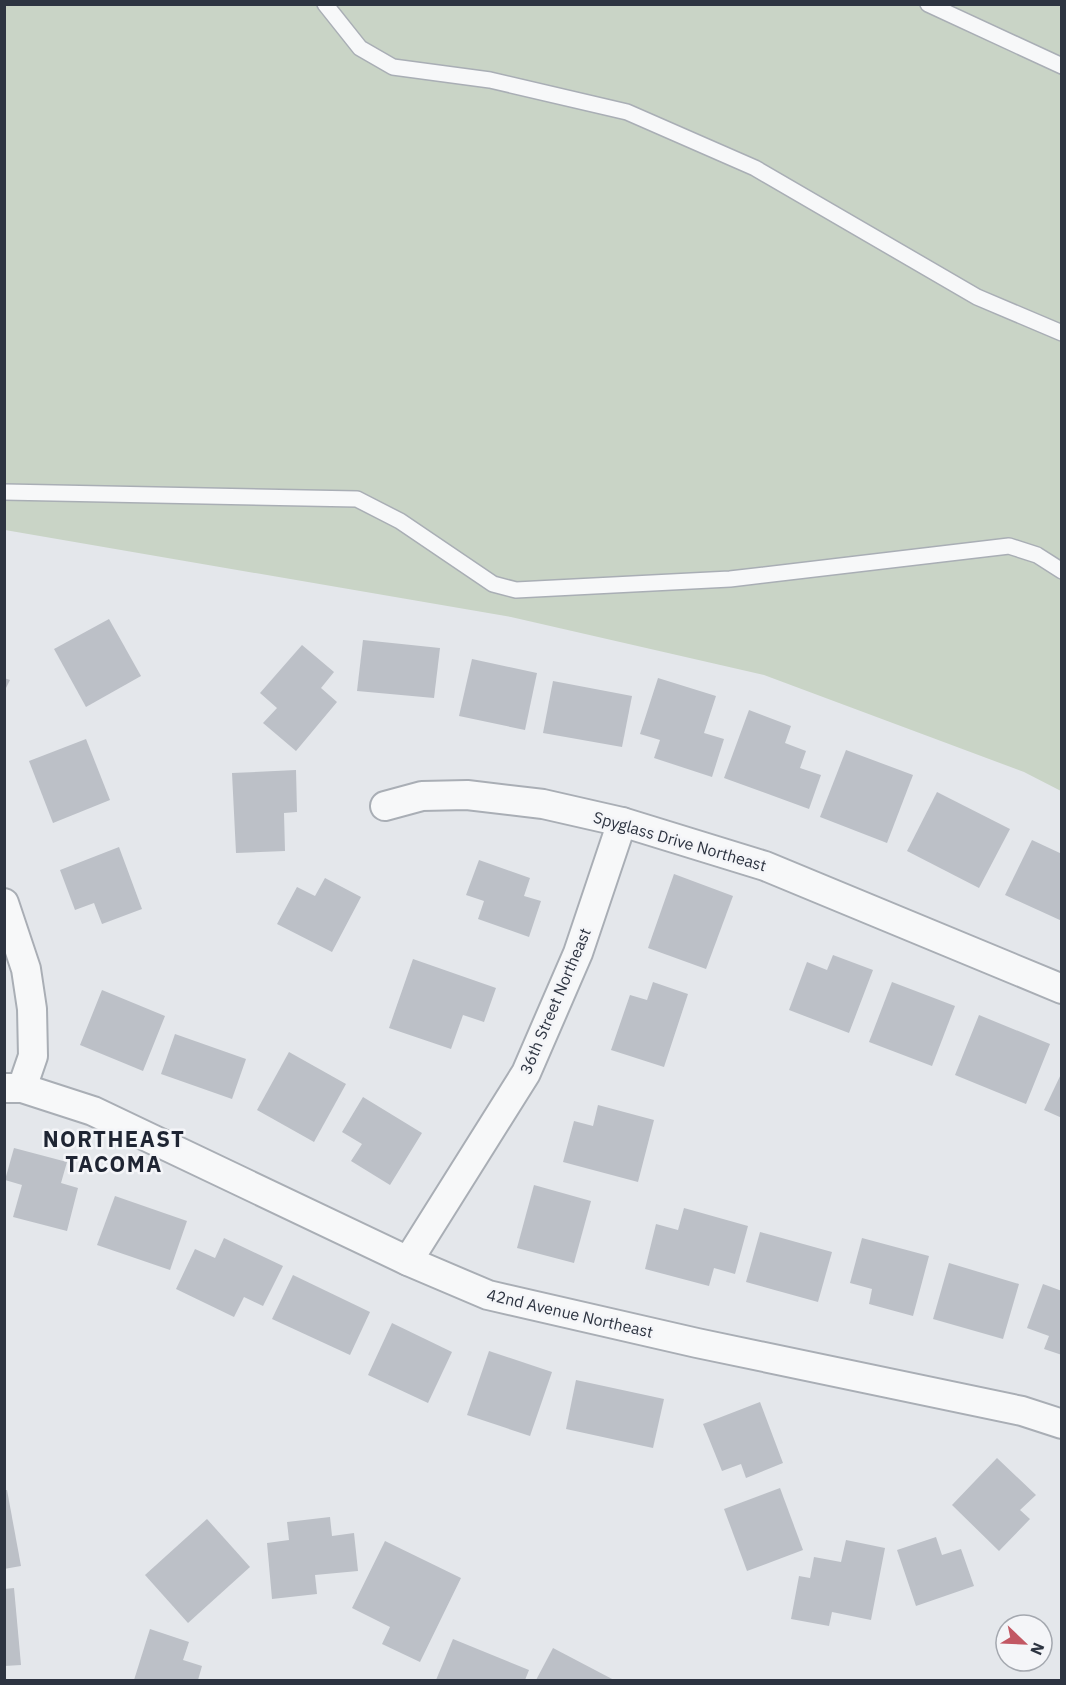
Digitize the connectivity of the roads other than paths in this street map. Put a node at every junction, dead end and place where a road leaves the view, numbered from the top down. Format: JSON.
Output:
{"nodes":[{"id":1,"x":325,"y":4,"type":"edge"},
{"id":2,"x":928,"y":4,"type":"edge"},
{"id":3,"x":1062,"y":66,"type":"edge"},
{"id":4,"x":1062,"y":333,"type":"edge"},
{"id":5,"x":4,"y":492,"type":"edge"},
{"id":6,"x":1062,"y":572,"type":"edge"},
{"id":7,"x":385,"y":806,"type":"dead end"},
{"id":8,"x":622,"y":822,"type":"junction"},
{"id":9,"x":4,"y":903,"type":"edge"},
{"id":10,"x":1062,"y":989,"type":"edge"},
{"id":11,"x":13,"y":1088,"type":"edge"},
{"id":12,"x":408,"y":1261,"type":"junction"},
{"id":13,"x":1062,"y":1424,"type":"edge"}],
"edges":[{"from":1,"to":4,"type":"lane"},
{"from":2,"to":3,"type":"lane"},
{"from":5,"to":6,"type":"lane"},
{"from":7,"to":8,"type":"street","name":"Spyglass Drive Northeast"},
{"from":8,"to":10,"type":"street","name":"Spyglass Drive Northeast"},
{"from":8,"to":12,"type":"street","name":"36th Street Northeast"},
{"from":9,"to":11,"type":"street"},
{"from":11,"to":12,"type":"street","name":"42nd Avenue Northeast"},
{"from":12,"to":13,"type":"street","name":"42nd Avenue Northeast"}]}
